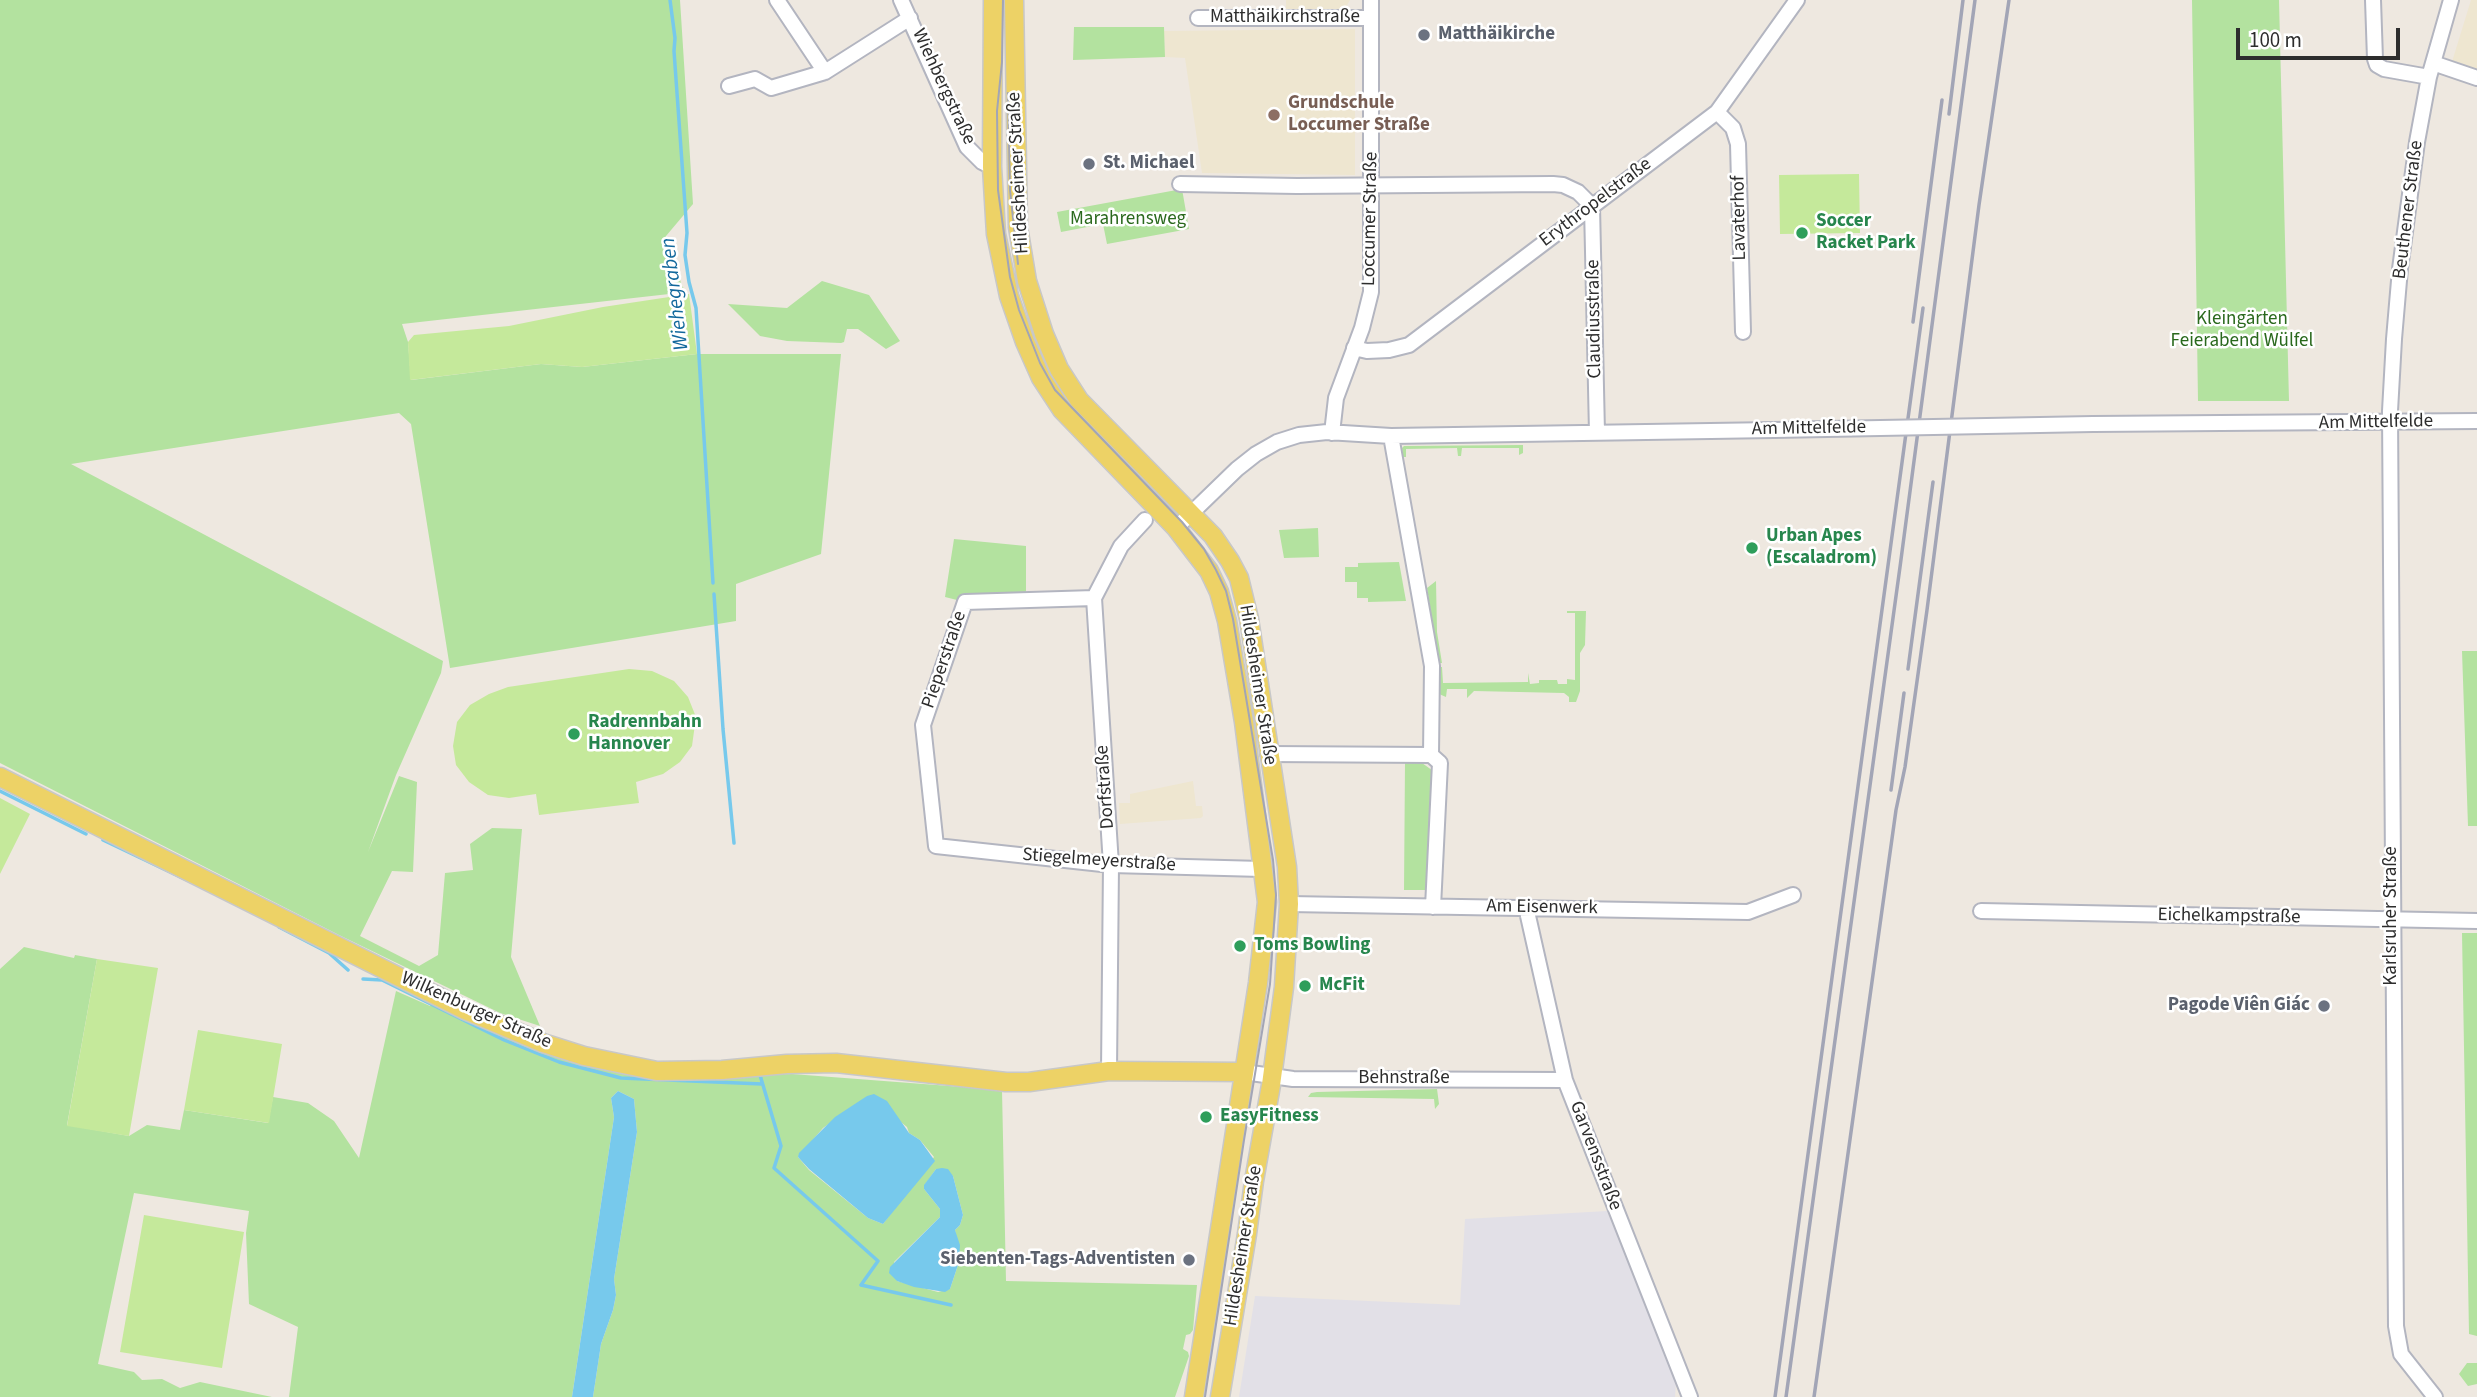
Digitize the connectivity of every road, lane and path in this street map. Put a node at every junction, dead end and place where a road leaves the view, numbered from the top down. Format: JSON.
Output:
{"nodes":[{"id":1,"x":777,"y":0,"type":"edge"},
{"id":2,"x":901,"y":0,"type":"edge"},
{"id":3,"x":993,"y":0,"type":"edge"},
{"id":4,"x":1014,"y":0,"type":"edge"},
{"id":5,"x":1371,"y":0,"type":"edge"},
{"id":6,"x":1797,"y":0,"type":"edge"},
{"id":7,"x":2373,"y":0,"type":"edge"},
{"id":8,"x":2451,"y":0,"type":"edge"},
{"id":9,"x":911,"y":18,"type":"junction"},
{"id":10,"x":1198,"y":18,"type":"dead end"},
{"id":11,"x":1371,"y":18,"type":"junction"},
{"id":12,"x":2431,"y":70,"type":"junction"},
{"id":13,"x":825,"y":72,"type":"junction"},
{"id":14,"x":2477,"y":78,"type":"edge"},
{"id":15,"x":729,"y":86,"type":"dead end"},
{"id":16,"x":1717,"y":112,"type":"junction"},
{"id":17,"x":992,"y":167,"type":"junction"},
{"id":18,"x":1180,"y":184,"type":"dead end"},
{"id":19,"x":1372,"y":186,"type":"junction"},
{"id":20,"x":1592,"y":206,"type":"junction"},
{"id":21,"x":1743,"y":332,"type":"dead end"},
{"id":22,"x":1354,"y":348,"type":"junction"},
{"id":23,"x":2477,"y":421,"type":"edge"},
{"id":24,"x":2390,"y":423,"type":"junction"},
{"id":25,"x":1332,"y":433,"type":"junction"},
{"id":26,"x":1597,"y":433,"type":"junction"},
{"id":27,"x":1391,"y":436,"type":"junction"},
{"id":28,"x":1191,"y":514,"type":"junction"},
{"id":29,"x":1145,"y":520,"type":"dead end"},
{"id":30,"x":1176,"y":528,"type":"junction"},
{"id":31,"x":1094,"y":598,"type":"junction"},
{"id":32,"x":1268,"y":754,"type":"junction"},
{"id":33,"x":1431,"y":755,"type":"junction"},
{"id":34,"x":0,"y":778,"type":"edge"},
{"id":35,"x":936,"y":846,"type":"joint"},
{"id":36,"x":1111,"y":866,"type":"junction"},
{"id":37,"x":1262,"y":869,"type":"junction"},
{"id":38,"x":1793,"y":895,"type":"dead end"},
{"id":39,"x":1289,"y":904,"type":"junction"},
{"id":40,"x":1433,"y":907,"type":"junction"},
{"id":41,"x":1526,"y":907,"type":"junction"},
{"id":42,"x":1981,"y":911,"type":"dead end"},
{"id":43,"x":2392,"y":920,"type":"junction"},
{"id":44,"x":2477,"y":921,"type":"edge"},
{"id":45,"x":1109,"y":1071,"type":"junction"},
{"id":46,"x":1244,"y":1072,"type":"junction"},
{"id":47,"x":1272,"y":1076,"type":"junction"},
{"id":48,"x":1565,"y":1080,"type":"junction"},
{"id":49,"x":1194,"y":1397,"type":"edge"},
{"id":50,"x":1220,"y":1397,"type":"edge"},
{"id":51,"x":1690,"y":1397,"type":"edge"},
{"id":52,"x":2435,"y":1397,"type":"edge"}],
"edges":[{"from":1,"to":13,"type":"street"},
{"from":2,"to":9,"type":"street","name":"Wiehbergstraße"},
{"from":3,"to":17,"type":"main road","name":"Hildesheimer Straße"},
{"from":4,"to":28,"type":"main road","name":"Hildesheimer Straße"},
{"from":5,"to":11,"type":"street","name":"Loccumer Straße"},
{"from":6,"to":16,"type":"street","name":"Erythropelstraße"},
{"from":7,"to":12,"type":"street"},
{"from":8,"to":12,"type":"street","name":"Beuthener Straße"},
{"from":9,"to":13,"type":"street"},
{"from":9,"to":17,"type":"street","name":"Wiehbergstraße"},
{"from":10,"to":11,"type":"street","name":"Matthäikirchstraße"},
{"from":11,"to":19,"type":"street","name":"Loccumer Straße"},
{"from":12,"to":14,"type":"street"},
{"from":12,"to":24,"type":"street","name":"Beuthener Straße"},
{"from":13,"to":15,"type":"street"},
{"from":16,"to":20,"type":"street","name":"Erythropelstraße"},
{"from":16,"to":21,"type":"street","name":"Lavaterhof"},
{"from":17,"to":30,"type":"main road","name":"Hildesheimer Straße"},
{"from":18,"to":19,"type":"street"},
{"from":19,"to":20,"type":"street"},
{"from":19,"to":22,"type":"street","name":"Loccumer Straße"},
{"from":20,"to":22,"type":"street","name":"Erythropelstraße"},
{"from":20,"to":26,"type":"street","name":"Claudiusstraße"},
{"from":22,"to":25,"type":"street","name":"Loccumer Straße"},
{"from":23,"to":24,"type":"street","name":"Am Mittelfelde"},
{"from":24,"to":26,"type":"street","name":"Am Mittelfelde","bridge":true},
{"from":24,"to":43,"type":"street","name":"Karlsruher Straße"},
{"from":25,"to":27,"type":"street","name":"Am Mittelfelde"},
{"from":25,"to":28,"type":"street","name":"Am Mittelfelde"},
{"from":26,"to":27,"type":"street","name":"Am Mittelfelde"},
{"from":27,"to":33,"type":"street"},
{"from":28,"to":30,"type":"street","name":"Am Mittelfelde"},
{"from":28,"to":32,"type":"main road","name":"Hildesheimer Straße"},
{"from":29,"to":31,"type":"street"},
{"from":30,"to":37,"type":"main road","name":"Hildesheimer Straße"},
{"from":31,"to":35,"type":"street","name":"Pieperstraße"},
{"from":31,"to":36,"type":"street","name":"Dorfstraße"},
{"from":32,"to":33,"type":"street"},
{"from":32,"to":39,"type":"main road","name":"Hildesheimer Straße"},
{"from":33,"to":40,"type":"street"},
{"from":34,"to":45,"type":"main road","name":"Wilkenburger Straße"},
{"from":35,"to":36,"type":"street","name":"Stiegelmeyerstraße"},
{"from":36,"to":37,"type":"street","name":"Stiegelmeyerstraße"},
{"from":36,"to":45,"type":"street","name":"Dorfstraße"},
{"from":37,"to":46,"type":"main road","name":"Hildesheimer Straße"},
{"from":38,"to":41,"type":"street","name":"Am Eisenwerk"},
{"from":39,"to":40,"type":"street","name":"Am Eisenwerk"},
{"from":39,"to":47,"type":"main road","name":"Hildesheimer Straße"},
{"from":40,"to":41,"type":"street","name":"Am Eisenwerk"},
{"from":41,"to":48,"type":"street","name":"Garvensstraße"},
{"from":42,"to":43,"type":"street","name":"Eichelkampstraße"},
{"from":43,"to":44,"type":"street","name":"Eichelkampstraße"},
{"from":43,"to":52,"type":"street","name":"Karlsruher Straße"},
{"from":45,"to":46,"type":"main road","name":"Wilkenburger Straße"},
{"from":46,"to":47,"type":"street","name":"Behnstraße"},
{"from":46,"to":49,"type":"main road","name":"Hildesheimer Straße"},
{"from":47,"to":48,"type":"street","name":"Behnstraße"},
{"from":47,"to":50,"type":"main road","name":"Hildesheimer Straße"},
{"from":48,"to":51,"type":"street","name":"Garvensstraße"}]}
